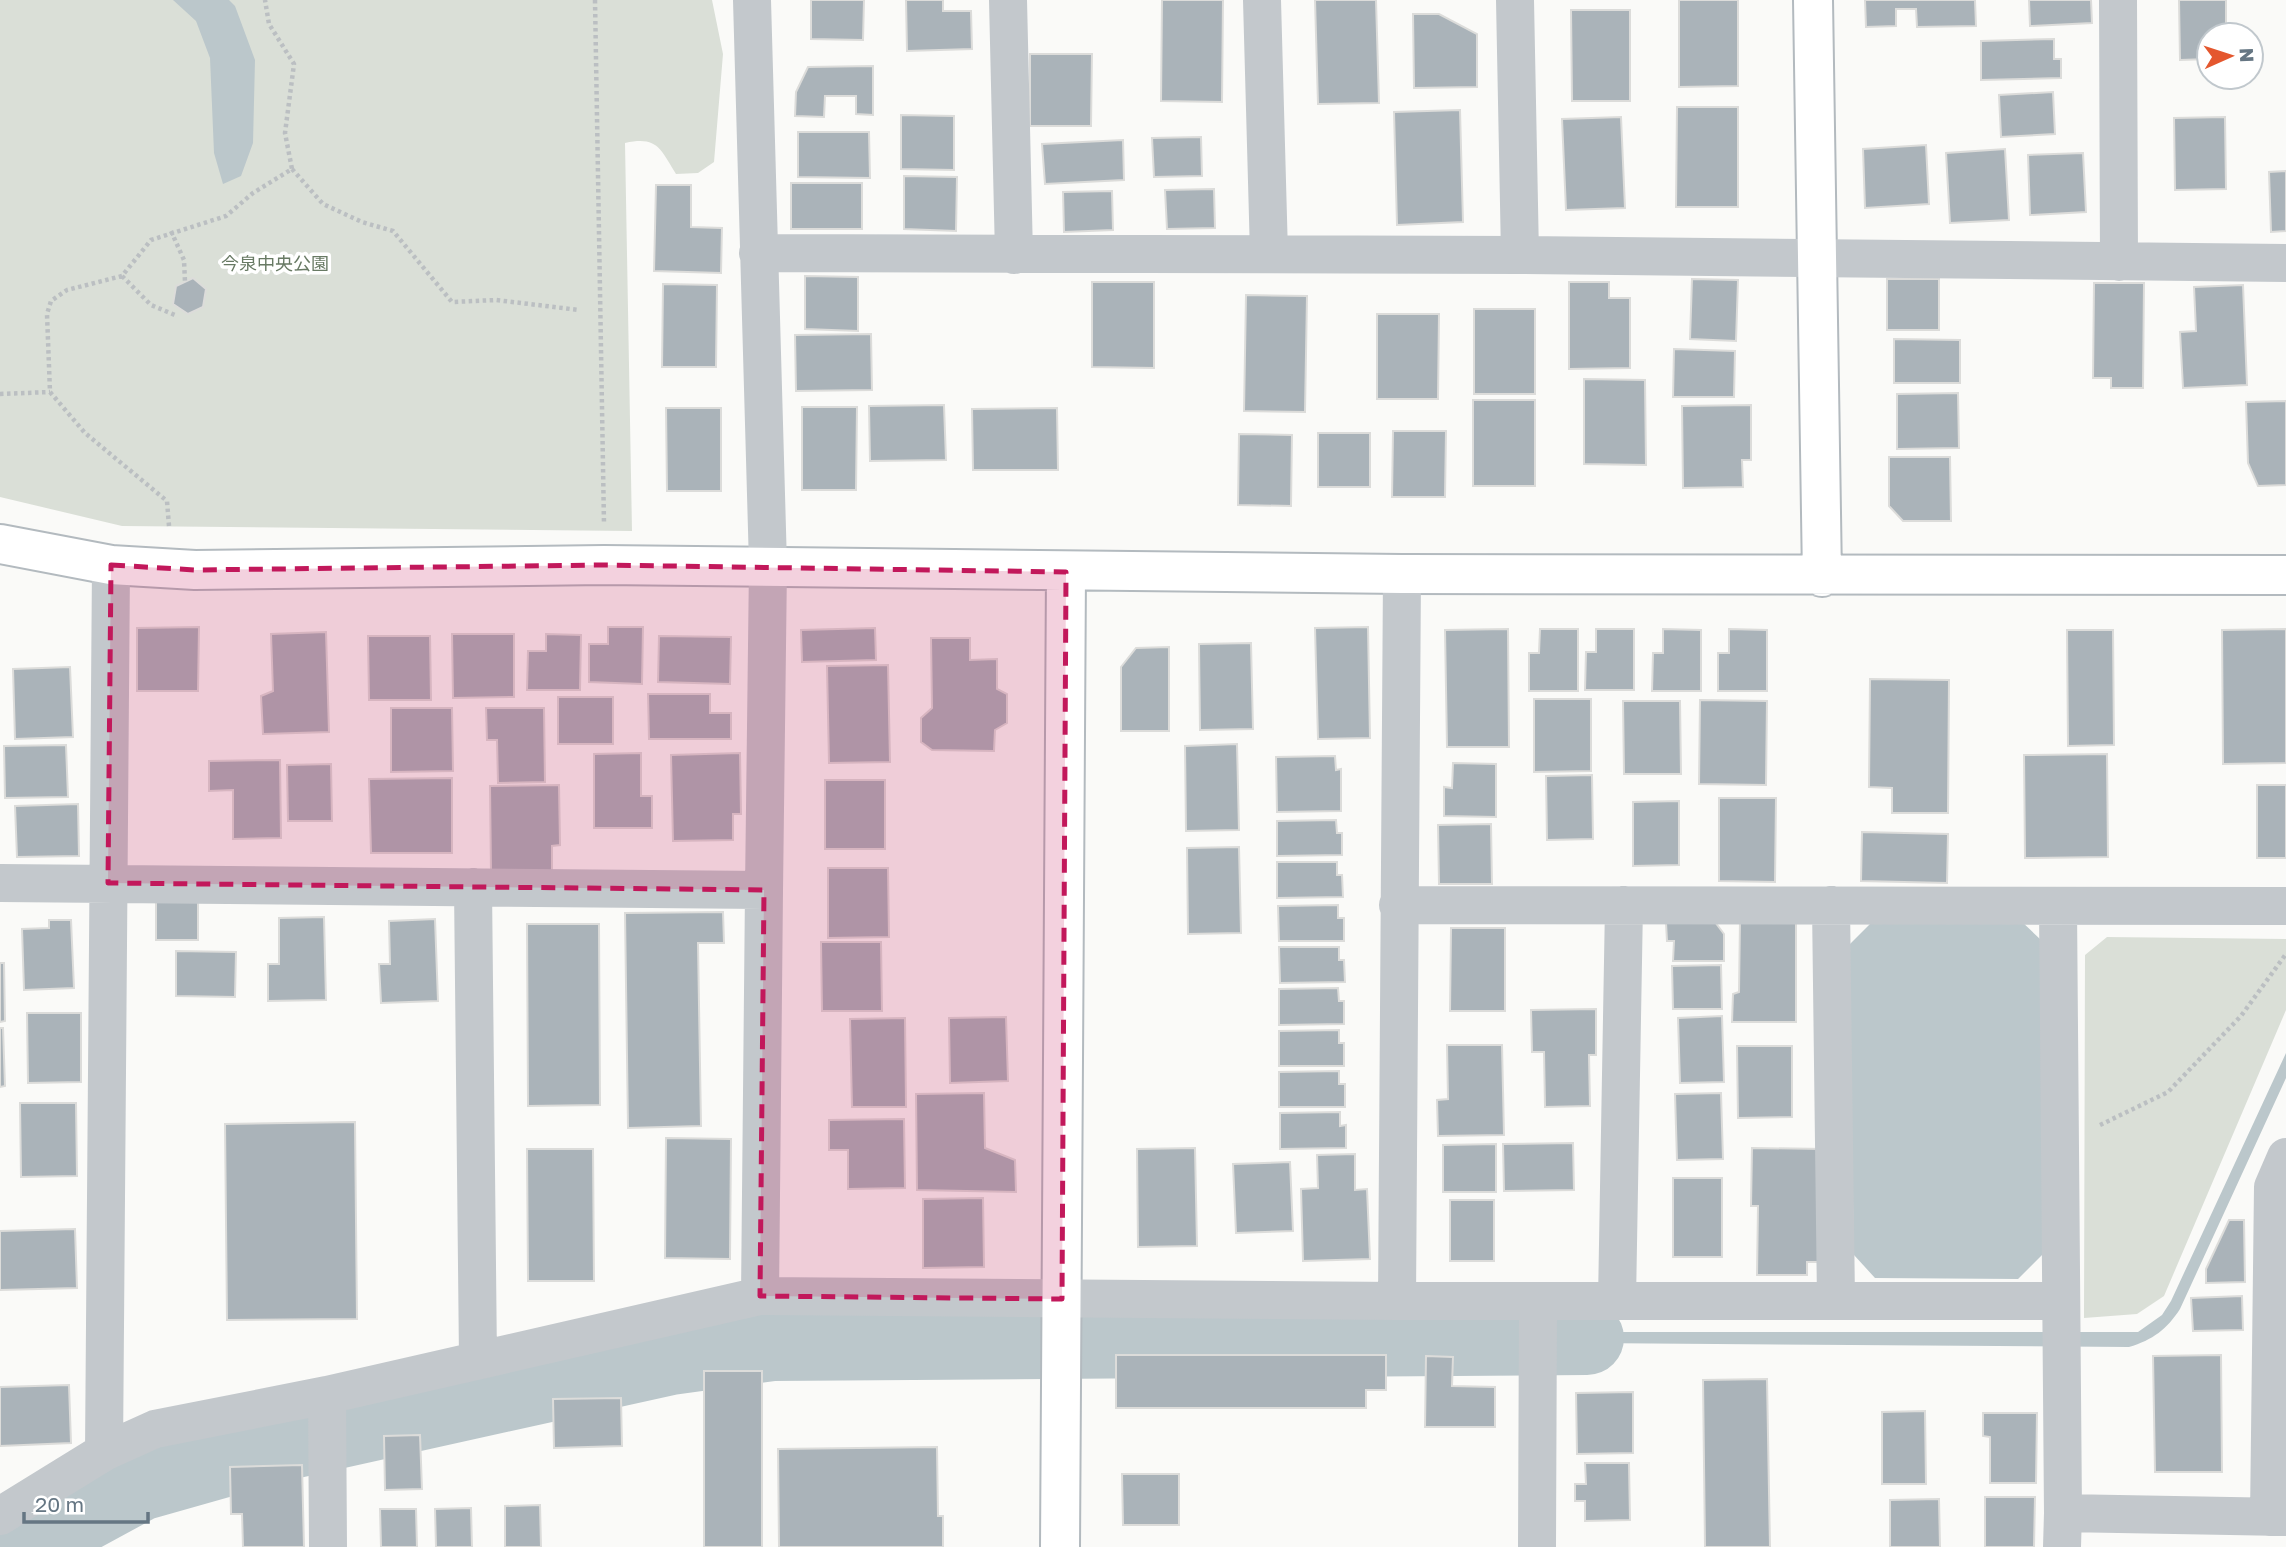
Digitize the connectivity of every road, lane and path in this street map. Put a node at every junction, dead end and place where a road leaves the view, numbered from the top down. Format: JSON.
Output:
{"nodes":[{"id":1,"x":265,"y":0,"type":"edge"},
{"id":2,"x":595,"y":0,"type":"edge"},
{"id":3,"x":752,"y":0,"type":"edge"},
{"id":4,"x":1008,"y":0,"type":"edge"},
{"id":5,"x":1262,"y":0,"type":"edge"},
{"id":6,"x":1515,"y":0,"type":"edge"},
{"id":7,"x":1813,"y":0,"type":"edge"},
{"id":8,"x":2118,"y":0,"type":"edge"},
{"id":9,"x":292,"y":169,"type":"junction"},
{"id":10,"x":171,"y":231,"type":"junction"},
{"id":11,"x":758,"y":253,"type":"junction"},
{"id":12,"x":1269,"y":254,"type":"junction"},
{"id":13,"x":1014,"y":255,"type":"junction"},
{"id":14,"x":1520,"y":255,"type":"junction"},
{"id":15,"x":1819,"y":260,"type":"junction"},
{"id":16,"x":2119,"y":262,"type":"junction"},
{"id":17,"x":2286,"y":263,"type":"edge"},
{"id":18,"x":122,"y":276,"type":"junction"},
{"id":19,"x":185,"y":282,"type":"dead end"},
{"id":20,"x":579,"y":310,"type":"dead end"},
{"id":21,"x":175,"y":315,"type":"dead end"},
{"id":22,"x":50,"y":392,"type":"junction"},
{"id":23,"x":0,"y":394,"type":"edge"},
{"id":24,"x":169,"y":526,"type":"dead end"},
{"id":25,"x":0,"y":544,"type":"edge"},
{"id":26,"x":111,"y":565,"type":"junction"},
{"id":27,"x":604,"y":565,"type":"junction"},
{"id":28,"x":768,"y":565,"type":"junction"},
{"id":29,"x":1066,"y":572,"type":"junction"},
{"id":30,"x":1402,"y":574,"type":"junction"},
{"id":31,"x":2286,"y":575,"type":"edge"},
{"id":32,"x":1822,"y":577,"type":"junction"},
{"id":33,"x":0,"y":883,"type":"edge"},
{"id":34,"x":108,"y":883,"type":"junction"},
{"id":35,"x":473,"y":887,"type":"junction"},
{"id":36,"x":764,"y":890,"type":"junction"},
{"id":37,"x":1398,"y":905,"type":"junction"},
{"id":38,"x":1624,"y":905,"type":"junction"},
{"id":39,"x":1830,"y":905,"type":"junction"},
{"id":40,"x":2286,"y":906,"type":"edge"},
{"id":41,"x":2058,"y":907,"type":"junction"},
{"id":42,"x":2286,"y":954,"type":"edge"},
{"id":43,"x":2060,"y":1126,"type":"junction"},
{"id":44,"x":2282,"y":1177,"type":"edge"},
{"id":45,"x":760,"y":1296,"type":"junction"},
{"id":46,"x":1062,"y":1299,"type":"junction"},
{"id":47,"x":1397,"y":1301,"type":"junction"},
{"id":48,"x":1538,"y":1301,"type":"junction"},
{"id":49,"x":1618,"y":1301,"type":"junction"},
{"id":50,"x":1836,"y":1301,"type":"junction"},
{"id":51,"x":2061,"y":1301,"type":"junction"},
{"id":52,"x":478,"y":1360,"type":"junction"},
{"id":53,"x":327,"y":1395,"type":"junction"},
{"id":54,"x":104,"y":1452,"type":"junction"},
{"id":55,"x":0,"y":1516,"type":"edge"},
{"id":56,"x":2278,"y":1517,"type":"edge"},
{"id":57,"x":2063,"y":1530,"type":"edge"},
{"id":58,"x":328,"y":1547,"type":"edge"},
{"id":59,"x":1060,"y":1547,"type":"edge"},
{"id":60,"x":1537,"y":1547,"type":"edge"}],
"edges":[{"from":1,"to":9,"type":"path"},
{"from":2,"to":27,"type":"path"},
{"from":3,"to":11,"type":"street"},
{"from":4,"to":13,"type":"street"},
{"from":5,"to":12,"type":"street"},
{"from":6,"to":14,"type":"street"},
{"from":7,"to":15,"type":"street"},
{"from":8,"to":16,"type":"street"},
{"from":9,"to":10,"type":"path"},
{"from":9,"to":20,"type":"path"},
{"from":10,"to":18,"type":"path"},
{"from":10,"to":19,"type":"path"},
{"from":11,"to":13,"type":"street"},
{"from":11,"to":28,"type":"street"},
{"from":12,"to":13,"type":"street"},
{"from":12,"to":14,"type":"street"},
{"from":14,"to":15,"type":"street"},
{"from":15,"to":16,"type":"street"},
{"from":15,"to":32,"type":"street"},
{"from":16,"to":17,"type":"street"},
{"from":18,"to":21,"type":"path"},
{"from":18,"to":22,"type":"path"},
{"from":22,"to":23,"type":"path"},
{"from":22,"to":24,"type":"path"},
{"from":25,"to":26,"type":"street"},
{"from":26,"to":27,"type":"street"},
{"from":26,"to":34,"type":"street"},
{"from":27,"to":28,"type":"street"},
{"from":28,"to":29,"type":"street"},
{"from":28,"to":36,"type":"street"},
{"from":29,"to":30,"type":"street"},
{"from":29,"to":46,"type":"street"},
{"from":30,"to":32,"type":"street"},
{"from":30,"to":37,"type":"street"},
{"from":31,"to":32,"type":"street"},
{"from":33,"to":34,"type":"street"},
{"from":34,"to":35,"type":"street"},
{"from":34,"to":54,"type":"street"},
{"from":35,"to":36,"type":"street"},
{"from":35,"to":52,"type":"street"},
{"from":36,"to":45,"type":"street"},
{"from":37,"to":38,"type":"street"},
{"from":37,"to":47,"type":"street"},
{"from":38,"to":39,"type":"street"},
{"from":38,"to":49,"type":"street"},
{"from":39,"to":41,"type":"street"},
{"from":39,"to":50,"type":"street"},
{"from":40,"to":41,"type":"street"},
{"from":41,"to":43,"type":"street"},
{"from":42,"to":43,"type":"path"},
{"from":43,"to":51,"type":"street"},
{"from":44,"to":56,"type":"street"},
{"from":45,"to":46,"type":"street"},
{"from":45,"to":52,"type":"street"},
{"from":46,"to":47,"type":"street"},
{"from":46,"to":59,"type":"street"},
{"from":47,"to":48,"type":"street"},
{"from":48,"to":49,"type":"street"},
{"from":48,"to":60,"type":"street"},
{"from":49,"to":50,"type":"street"},
{"from":50,"to":51,"type":"street"},
{"from":51,"to":57,"type":"street"},
{"from":52,"to":53,"type":"street"},
{"from":53,"to":54,"type":"street"},
{"from":53,"to":58,"type":"street"},
{"from":54,"to":55,"type":"street"},
{"from":56,"to":57,"type":"street"}]}
